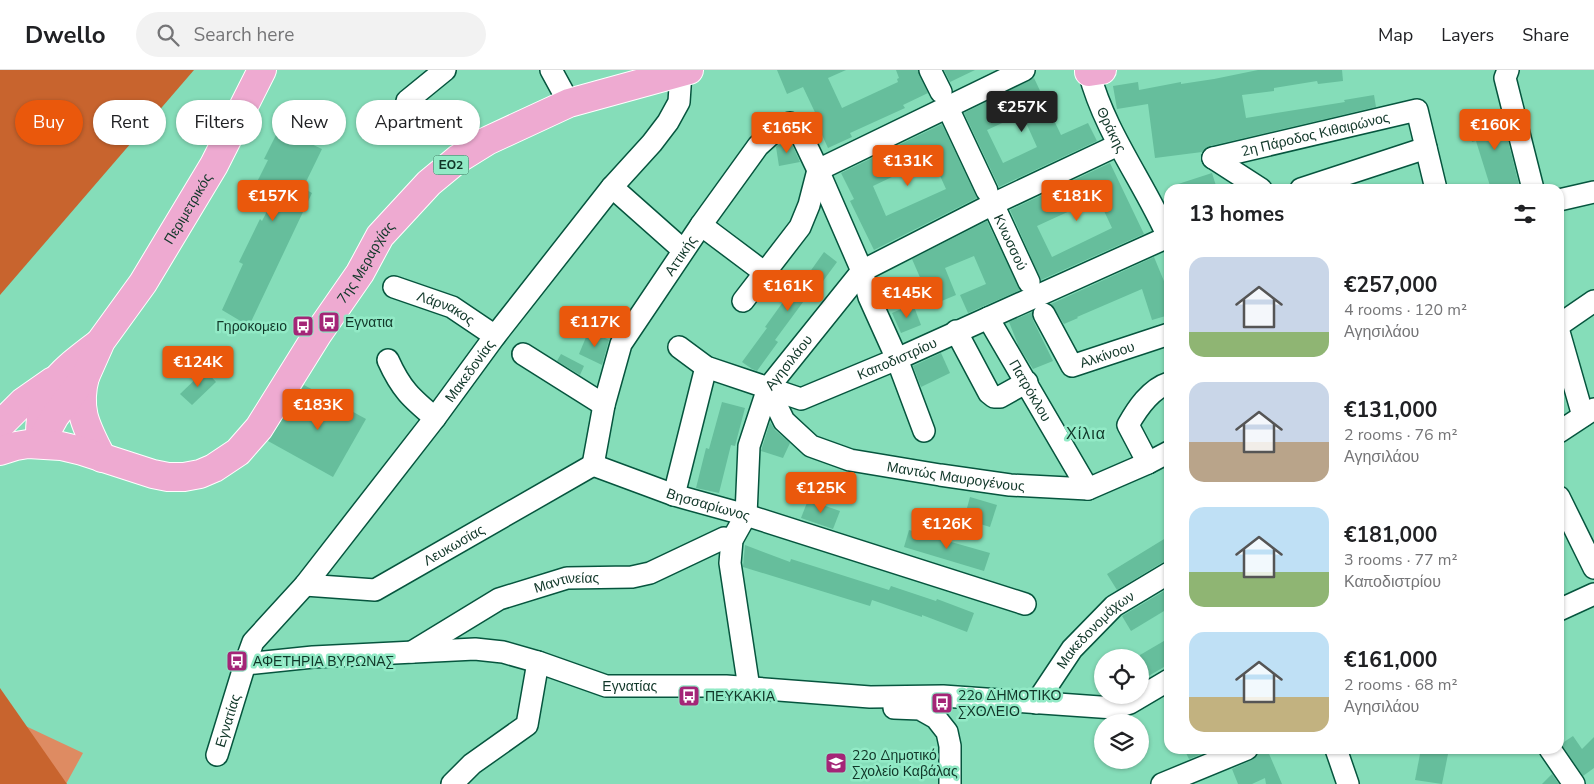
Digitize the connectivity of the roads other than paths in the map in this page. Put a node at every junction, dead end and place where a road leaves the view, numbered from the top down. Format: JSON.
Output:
{"nodes":[{"id":1,"x":262,"y":70,"type":"edge"},
{"id":2,"x":445,"y":70,"type":"edge"},
{"id":3,"x":551,"y":70,"type":"edge"},
{"id":4,"x":930,"y":70,"type":"edge"},
{"id":5,"x":1024,"y":70,"type":"edge"},
{"id":6,"x":1508,"y":70,"type":"edge"},
{"id":7,"x":685,"y":71,"type":"edge"},
{"id":8,"x":1093,"y":71,"type":"edge"},
{"id":9,"x":944,"y":99,"type":"junction"},
{"id":10,"x":408,"y":100,"type":"edge"},
{"id":11,"x":569,"y":103,"type":"junction"},
{"id":12,"x":1118,"y":145,"type":"junction"},
{"id":13,"x":1426,"y":148,"type":"junction"},
{"id":14,"x":818,"y":170,"type":"junction"},
{"id":15,"x":1253,"y":184,"type":"edge"},
{"id":16,"x":1316,"y":184,"type":"edge"},
{"id":17,"x":1435,"y":184,"type":"edge"},
{"id":18,"x":1532,"y":184,"type":"edge"},
{"id":19,"x":612,"y":187,"type":"junction"},
{"id":20,"x":1594,"y":192,"type":"edge"},
{"id":21,"x":990,"y":197,"type":"junction"},
{"id":22,"x":1564,"y":199,"type":"edge"},
{"id":23,"x":701,"y":225,"type":"junction"},
{"id":24,"x":1164,"y":231,"type":"edge"},
{"id":25,"x":1164,"y":240,"type":"edge"},
{"id":26,"x":683,"y":250,"type":"junction"},
{"id":27,"x":862,"y":272,"type":"junction"},
{"id":28,"x":765,"y":273,"type":"junction"},
{"id":29,"x":1029,"y":282,"type":"dead end"},
{"id":30,"x":394,"y":287,"type":"dead end"},
{"id":31,"x":743,"y":301,"type":"dead end"},
{"id":32,"x":1594,"y":302,"type":"edge"},
{"id":33,"x":1044,"y":314,"type":"dead end"},
{"id":34,"x":988,"y":318,"type":"junction"},
{"id":35,"x":1564,"y":322,"type":"edge"},
{"id":36,"x":956,"y":331,"type":"junction"},
{"id":37,"x":495,"y":336,"type":"junction"},
{"id":38,"x":1164,"y":336,"type":"edge"},
{"id":39,"x":101,"y":341,"type":"junction"},
{"id":40,"x":679,"y":346,"type":"dead end"},
{"id":41,"x":1564,"y":346,"type":"edge"},
{"id":42,"x":523,"y":354,"type":"dead end"},
{"id":43,"x":897,"y":359,"type":"junction"},
{"id":44,"x":388,"y":360,"type":"dead end"},
{"id":45,"x":706,"y":367,"type":"junction"},
{"id":46,"x":85,"y":377,"type":"junction"},
{"id":47,"x":57,"y":379,"type":"junction"},
{"id":48,"x":1027,"y":382,"type":"junction"},
{"id":49,"x":1164,"y":385,"type":"edge"},
{"id":50,"x":768,"y":388,"type":"junction"},
{"id":51,"x":604,"y":405,"type":"junction"},
{"id":52,"x":1588,"y":412,"type":"edge"},
{"id":53,"x":435,"y":418,"type":"junction"},
{"id":54,"x":0,"y":425,"type":"edge"},
{"id":55,"x":1564,"y":429,"type":"edge"},
{"id":56,"x":924,"y":431,"type":"dead end"},
{"id":57,"x":40,"y":443,"type":"junction"},
{"id":58,"x":0,"y":451,"type":"edge"},
{"id":59,"x":1164,"y":455,"type":"edge"},
{"id":60,"x":102,"y":458,"type":"junction"},
{"id":61,"x":1148,"y":463,"type":"junction"},
{"id":62,"x":594,"y":465,"type":"junction"},
{"id":63,"x":1088,"y":489,"type":"junction"},
{"id":64,"x":674,"y":495,"type":"junction"},
{"id":65,"x":1564,"y":507,"type":"edge"},
{"id":66,"x":746,"y":516,"type":"junction"},
{"id":67,"x":732,"y":540,"type":"junction"},
{"id":68,"x":1594,"y":568,"type":"edge"},
{"id":69,"x":1164,"y":576,"type":"edge"},
{"id":70,"x":304,"y":585,"type":"junction"},
{"id":71,"x":1594,"y":594,"type":"edge"},
{"id":72,"x":1025,"y":604,"type":"dead end"},
{"id":73,"x":1564,"y":608,"type":"edge"},
{"id":74,"x":409,"y":654,"type":"junction"},
{"id":75,"x":538,"y":662,"type":"junction"},
{"id":76,"x":244,"y":664,"type":"junction"},
{"id":77,"x":1164,"y":683,"type":"edge"},
{"id":78,"x":749,"y":688,"type":"junction"},
{"id":79,"x":870,"y":697,"type":"junction"},
{"id":80,"x":1036,"y":703,"type":"junction"},
{"id":81,"x":1235,"y":754,"type":"edge"},
{"id":82,"x":1338,"y":754,"type":"edge"},
{"id":83,"x":1553,"y":754,"type":"edge"},
{"id":84,"x":217,"y":755,"type":"dead end"},
{"id":85,"x":1168,"y":783,"type":"edge"},
{"id":86,"x":452,"y":784,"type":"edge"},
{"id":87,"x":950,"y":784,"type":"edge"},
{"id":88,"x":1348,"y":784,"type":"edge"},
{"id":89,"x":1574,"y":784,"type":"edge"}],
"edges":[{"from":1,"to":39,"type":"main road","name":"Περιμετρικός"},
{"from":2,"to":10,"type":"street"},
{"from":3,"to":11,"type":"street"},
{"from":4,"to":9,"type":"street","name":"Κνωσσού"},
{"from":5,"to":9,"type":"street"},
{"from":6,"to":18,"type":"street"},
{"from":7,"to":11,"type":"main road","name":"7ης Μεραρχίας","number":"ΕΟ2"},
{"from":7,"to":19,"type":"street","name":"Μακεδονίας"},
{"from":8,"to":12,"type":"street","name":"Θράκης"},
{"from":9,"to":14,"type":"street"},
{"from":9,"to":21,"type":"street","name":"Κνωσσού"},
{"from":11,"to":60,"type":"main road","name":"7ης Μεραρχίας","number":"ΕΟ2"},
{"from":12,"to":21,"type":"street","name":"Αγησιλάου"},
{"from":12,"to":24,"type":"street","name":"Θράκης"},
{"from":13,"to":15,"type":"street","name":"2η Πάροδος Κιθαιρώνος"},
{"from":13,"to":16,"type":"street"},
{"from":13,"to":17,"type":"street"},
{"from":14,"to":23,"type":"street","name":"Αττικής"},
{"from":14,"to":27,"type":"street"},
{"from":14,"to":28,"type":"street"},
{"from":19,"to":26,"type":"street"},
{"from":19,"to":37,"type":"street","name":"Μακεδονίας"},
{"from":20,"to":22,"type":"street"},
{"from":21,"to":27,"type":"street","name":"Αγησιλάου"},
{"from":21,"to":29,"type":"street","name":"Κνωσσού"},
{"from":23,"to":26,"type":"street","name":"Αττικής"},
{"from":23,"to":28,"type":"street"},
{"from":25,"to":34,"type":"street","name":"Καποδιστρίου"},
{"from":26,"to":51,"type":"street","name":"Αττικής"},
{"from":27,"to":43,"type":"street"},
{"from":27,"to":50,"type":"street","name":"Αγησιλάου"},
{"from":28,"to":31,"type":"street"},
{"from":30,"to":37,"type":"street","name":"Λάρνακος"},
{"from":32,"to":35,"type":"street"},
{"from":33,"to":38,"type":"street","name":"Αλκίνοου"},
{"from":34,"to":36,"type":"street","name":"Καποδιστρίου"},
{"from":34,"to":48,"type":"street","name":"Πατρόκλου"},
{"from":36,"to":43,"type":"street","name":"Καποδιστρίου"},
{"from":36,"to":48,"type":"street"},
{"from":37,"to":53,"type":"street","name":"Μακεδονίας"},
{"from":39,"to":46,"type":"main road","name":"Περιμετρικός"},
{"from":39,"to":47,"type":"main road","name":"Περιμετρικός"},
{"from":40,"to":45,"type":"street","name":"Καποδιστρίου"},
{"from":41,"to":52,"type":"street"},
{"from":42,"to":51,"type":"street"},
{"from":43,"to":50,"type":"street","name":"Καποδιστρίου"},
{"from":43,"to":56,"type":"street"},
{"from":44,"to":53,"type":"street"},
{"from":45,"to":50,"type":"street","name":"Καποδιστρίου"},
{"from":45,"to":64,"type":"street"},
{"from":46,"to":57,"type":"main road","name":"Περιμετρικός"},
{"from":46,"to":60,"type":"main road"},
{"from":47,"to":54,"type":"main road"},
{"from":47,"to":57,"type":"main road","name":"Περιμετρικός"},
{"from":48,"to":63,"type":"street","name":"Πατρόκλου"},
{"from":49,"to":61,"type":"street"},
{"from":50,"to":63,"type":"street","name":"Μαντώς Μαυρογένους"},
{"from":50,"to":66,"type":"street","name":"Αγησιλάου"},
{"from":51,"to":62,"type":"street","name":"Αττικής"},
{"from":52,"to":55,"type":"street"},
{"from":53,"to":70,"type":"street","name":"Μακεδονίας"},
{"from":57,"to":58,"type":"main road","name":"7ης Μεραρχίας","number":"ΕΟ2"},
{"from":57,"to":60,"type":"main road","name":"7ης Μεραρχίας","number":"ΕΟ2"},
{"from":59,"to":61,"type":"street","name":"Μαντώς Μαυρογένους"},
{"from":61,"to":63,"type":"street","name":"Μαντώς Μαυρογένους"},
{"from":62,"to":64,"type":"street","name":"Βησσαρίωνος"},
{"from":62,"to":70,"type":"street","name":"Λευκωσίας"},
{"from":64,"to":66,"type":"street","name":"Βησσαρίωνος"},
{"from":65,"to":68,"type":"street"},
{"from":66,"to":67,"type":"street","name":"Αγησιλάου"},
{"from":66,"to":72,"type":"street","name":"Βησσαρίωνος"},
{"from":67,"to":74,"type":"street","name":"Μαντινείας"},
{"from":67,"to":78,"type":"street","name":"Αγησιλάου"},
{"from":69,"to":80,"type":"street","name":"Μακεδονομάχων"},
{"from":70,"to":76,"type":"street","name":"Μακεδονίας"},
{"from":71,"to":73,"type":"street"},
{"from":74,"to":75,"type":"street","name":"Εγνατίας"},
{"from":74,"to":76,"type":"street","name":"Εγνατίας"},
{"from":75,"to":78,"type":"street","name":"Εγνατίας"},
{"from":75,"to":86,"type":"street"},
{"from":76,"to":84,"type":"street","name":"Εγνατίας"},
{"from":77,"to":80,"type":"street","name":"Εγνατίας"},
{"from":78,"to":79,"type":"street","name":"Εγνατίας"},
{"from":79,"to":80,"type":"street","name":"Εγνατίας"},
{"from":79,"to":87,"type":"street"},
{"from":81,"to":85,"type":"street"},
{"from":82,"to":88,"type":"street"},
{"from":83,"to":89,"type":"street"}]}
